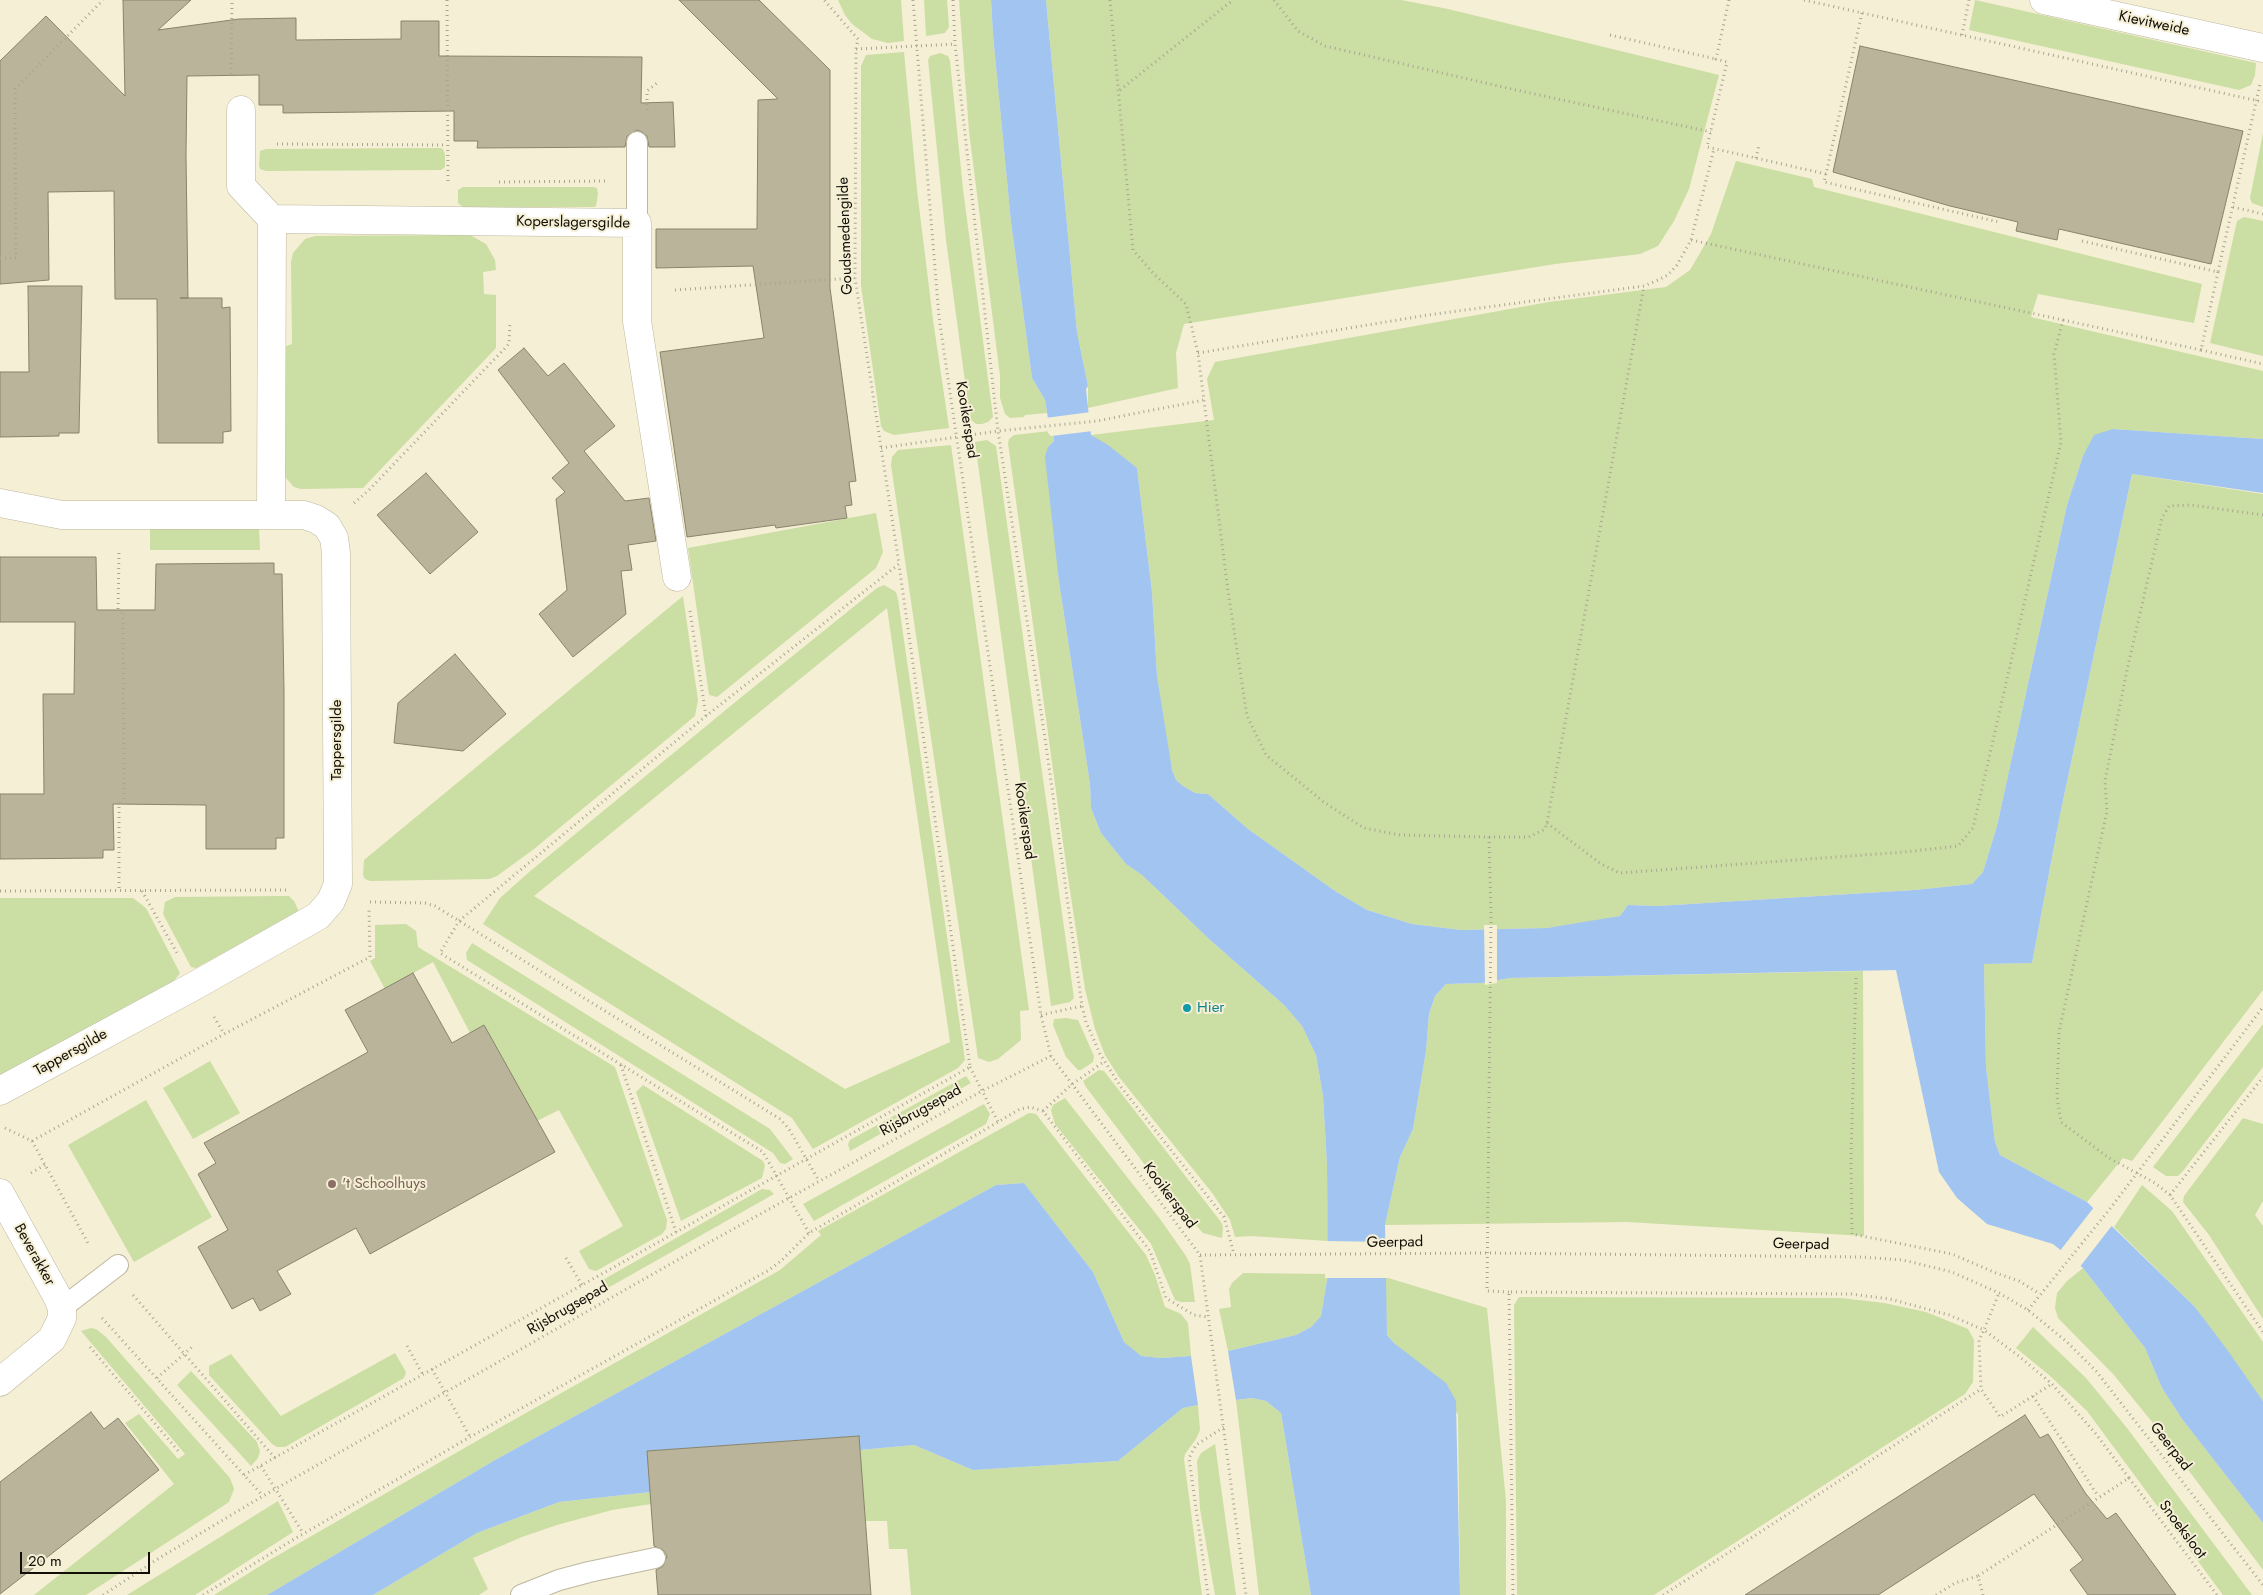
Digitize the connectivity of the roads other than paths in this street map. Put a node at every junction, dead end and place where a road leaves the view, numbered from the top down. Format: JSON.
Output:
{"nodes":[{"id":1,"x":2044,"y":0,"type":"edge"},
{"id":2,"x":2263,"y":48,"type":"edge"},
{"id":3,"x":241,"y":110,"type":"road end"},
{"id":4,"x":637,"y":142,"type":"dead end"},
{"id":5,"x":272,"y":218,"type":"junction"},
{"id":6,"x":637,"y":223,"type":"junction"},
{"id":7,"x":0,"y":503,"type":"edge"},
{"id":8,"x":271,"y":515,"type":"junction"},
{"id":9,"x":677,"y":577,"type":"road end"},
{"id":10,"x":0,"y":1091,"type":"edge"},
{"id":11,"x":0,"y":1193,"type":"edge"},
{"id":12,"x":115,"y":1268,"type":"road end"},
{"id":13,"x":62,"y":1313,"type":"junction"},
{"id":14,"x":0,"y":1382,"type":"edge"},
{"id":15,"x":655,"y":1558,"type":"dead end"},
{"id":16,"x":522,"y":1595,"type":"edge"}],
"edges":[{"from":1,"to":2,"type":"street","name":"Kievitweide"},
{"from":3,"to":5,"type":"street"},
{"from":4,"to":6,"type":"lane"},
{"from":5,"to":6,"type":"street","name":"Koperslagersgilde"},
{"from":5,"to":8,"type":"street"},
{"from":6,"to":9,"type":"street","name":"Koperslagersgilde"},
{"from":7,"to":8,"type":"street"},
{"from":8,"to":10,"type":"street","name":"Tappersgilde"},
{"from":11,"to":13,"type":"street","name":"Beverakker"},
{"from":12,"to":13,"type":"lane"},
{"from":13,"to":14,"type":"street"},
{"from":15,"to":16,"type":"lane"}]}
